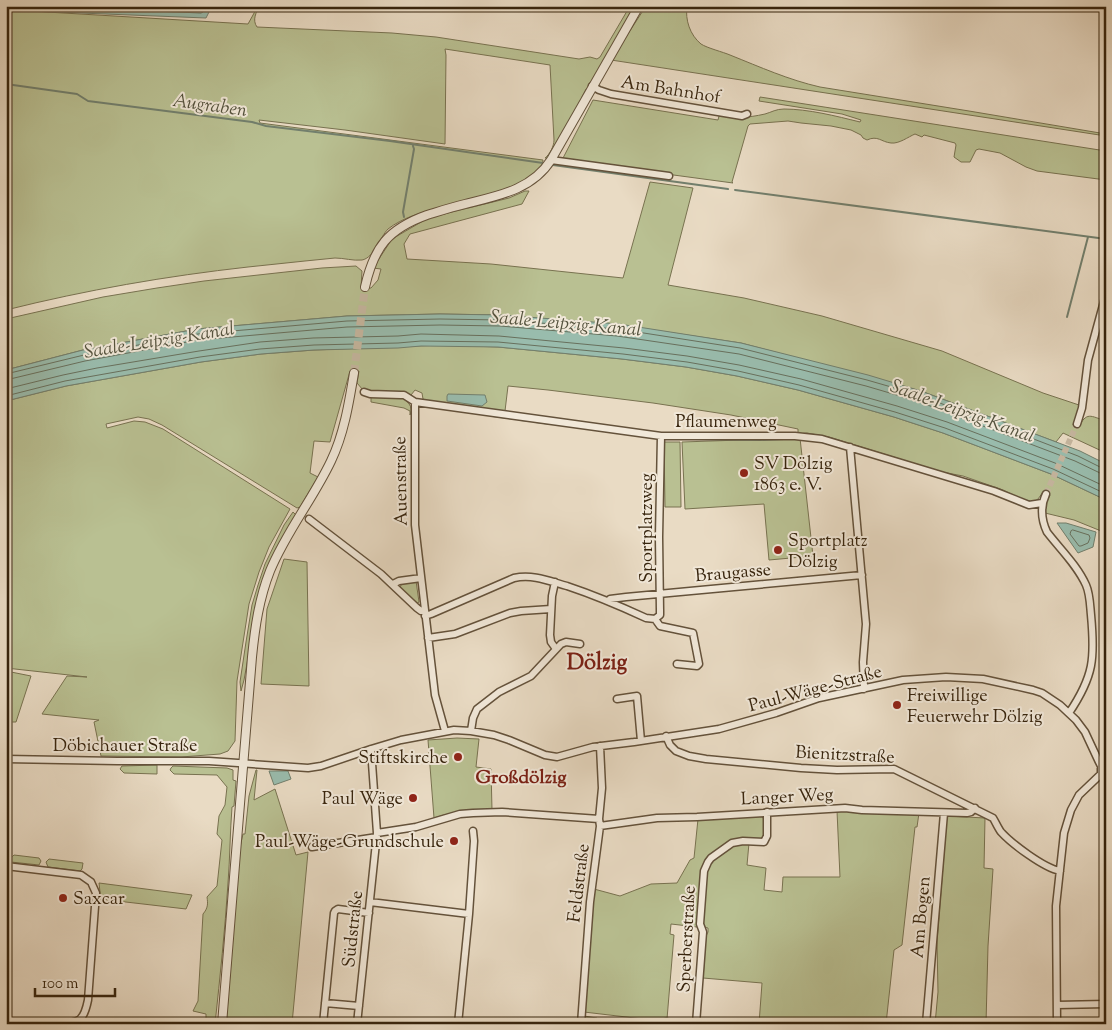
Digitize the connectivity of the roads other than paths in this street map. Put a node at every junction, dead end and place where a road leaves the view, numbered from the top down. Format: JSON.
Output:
{"nodes":[{"id":1,"x":638,"y":6,"type":"edge"},
{"id":2,"x":592,"y":86,"type":"junction"},
{"id":3,"x":747,"y":114,"type":"dead end"},
{"id":4,"x":551,"y":160,"type":"junction"},
{"id":5,"x":669,"y":176,"type":"dead end"},
{"id":6,"x":365,"y":287,"type":"tunnel mouth"},
{"id":7,"x":1106,"y":294,"type":"edge"},
{"id":8,"x":354,"y":373,"type":"tunnel mouth"},
{"id":9,"x":364,"y":392,"type":"dead end"},
{"id":10,"x":415,"y":402,"type":"junction"},
{"id":11,"x":1077,"y":424,"type":"tunnel mouth"},
{"id":12,"x":662,"y":436,"type":"junction"},
{"id":13,"x":850,"y":447,"type":"junction"},
{"id":14,"x":1046,"y":494,"type":"tunnel mouth"},
{"id":15,"x":1042,"y":503,"type":"junction"},
{"id":16,"x":1029,"y":505,"type":"junction"},
{"id":17,"x":1042,"y":517,"type":"junction"},
{"id":18,"x":309,"y":519,"type":"dead end"},
{"id":19,"x":862,"y":575,"type":"junction"},
{"id":20,"x":420,"y":578,"type":"junction"},
{"id":21,"x":555,"y":582,"type":"junction"},
{"id":22,"x":393,"y":584,"type":"junction"},
{"id":23,"x":660,"y":594,"type":"junction"},
{"id":24,"x":608,"y":601,"type":"junction"},
{"id":25,"x":551,"y":609,"type":"junction"},
{"id":26,"x":425,"y":614,"type":"junction"},
{"id":27,"x":655,"y":620,"type":"junction"},
{"id":28,"x":428,"y":638,"type":"junction"},
{"id":29,"x":580,"y":644,"type":"dead end"},
{"id":30,"x":556,"y":649,"type":"junction"},
{"id":31,"x":677,"y":664,"type":"dead end"},
{"id":32,"x":864,"y":689,"type":"junction"},
{"id":33,"x":617,"y":699,"type":"dead end"},
{"id":34,"x":1069,"y":713,"type":"junction"},
{"id":35,"x":445,"y":731,"type":"junction"},
{"id":36,"x":471,"y":731,"type":"junction"},
{"id":37,"x":666,"y":736,"type":"junction"},
{"id":38,"x":641,"y":741,"type":"junction"},
{"id":39,"x":600,"y":746,"type":"junction"},
{"id":40,"x":371,"y":749,"type":"junction"},
{"id":41,"x":6,"y":758,"type":"edge"},
{"id":42,"x":1103,"y":762,"type":"edge"},
{"id":43,"x":243,"y":763,"type":"junction"},
{"id":44,"x":1103,"y":774,"type":"edge"},
{"id":45,"x":975,"y":808,"type":"junction"},
{"id":46,"x":767,"y":812,"type":"junction"},
{"id":47,"x":944,"y":813,"type":"junction"},
{"id":48,"x":600,"y":822,"type":"junction"},
{"id":49,"x":473,"y":831,"type":"dead end"},
{"id":50,"x":377,"y":835,"type":"junction"},
{"id":51,"x":312,"y":847,"type":"dead end"},
{"id":52,"x":6,"y":866,"type":"edge"},
{"id":53,"x":1060,"y":871,"type":"junction"},
{"id":54,"x":370,"y":902,"type":"junction"},
{"id":55,"x":369,"y":913,"type":"junction"},
{"id":56,"x":469,"y":914,"type":"junction"},
{"id":57,"x":325,"y":1003,"type":"junction"},
{"id":58,"x":1106,"y":1004,"type":"edge"},
{"id":59,"x":1057,"y":1005,"type":"junction"},
{"id":60,"x":359,"y":1006,"type":"junction"},
{"id":61,"x":666,"y":1022,"type":"dead end"},
{"id":62,"x":60,"y":1024,"type":"edge"},
{"id":63,"x":222,"y":1024,"type":"edge"},
{"id":64,"x":322,"y":1024,"type":"edge"},
{"id":65,"x":357,"y":1024,"type":"edge"},
{"id":66,"x":458,"y":1024,"type":"edge"},
{"id":67,"x":581,"y":1024,"type":"edge"},
{"id":68,"x":678,"y":1024,"type":"edge"},
{"id":69,"x":696,"y":1024,"type":"edge"},
{"id":70,"x":926,"y":1024,"type":"edge"},
{"id":71,"x":1057,"y":1024,"type":"edge"}],
"edges":[{"from":1,"to":2,"type":"street"},
{"from":2,"to":3,"type":"street","name":"Am Bahnhof"},
{"from":2,"to":4,"type":"street"},
{"from":4,"to":5,"type":"street"},
{"from":4,"to":6,"type":"street"},
{"from":7,"to":11,"type":"street"},
{"from":8,"to":43,"type":"street"},
{"from":9,"to":10,"type":"street"},
{"from":10,"to":12,"type":"street","name":"Pflaumenweg"},
{"from":10,"to":20,"type":"street","name":"Auenstraße"},
{"from":12,"to":13,"type":"street","name":"Pflaumenweg"},
{"from":12,"to":23,"type":"street","name":"Sportplatzweg"},
{"from":13,"to":16,"type":"street","name":"Pflaumenweg"},
{"from":13,"to":19,"type":"street"},
{"from":14,"to":15,"type":"street"},
{"from":15,"to":16,"type":"street"},
{"from":15,"to":17,"type":"street"},
{"from":16,"to":17,"type":"street","name":"Pflaumenweg"},
{"from":17,"to":34,"type":"street"},
{"from":18,"to":22,"type":"street"},
{"from":19,"to":23,"type":"street","name":"Braugasse"},
{"from":19,"to":32,"type":"street"},
{"from":20,"to":22,"type":"street"},
{"from":20,"to":26,"type":"street","name":"Auenstraße"},
{"from":21,"to":24,"type":"street","name":"Braugasse"},
{"from":21,"to":25,"type":"street"},
{"from":21,"to":26,"type":"street","name":"Braugasse"},
{"from":22,"to":26,"type":"street"},
{"from":23,"to":24,"type":"street","name":"Braugasse"},
{"from":23,"to":27,"type":"street","name":"Sportplatzweg"},
{"from":24,"to":27,"type":"street","name":"Braugasse"},
{"from":25,"to":28,"type":"street"},
{"from":25,"to":30,"type":"street"},
{"from":26,"to":28,"type":"street","name":"Auenstraße"},
{"from":27,"to":31,"type":"street"},
{"from":28,"to":35,"type":"street","name":"Auenstraße"},
{"from":29,"to":30,"type":"street"},
{"from":30,"to":36,"type":"street"},
{"from":32,"to":34,"type":"street","name":"Paul-Wäge-Straße"},
{"from":32,"to":37,"type":"street","name":"Paul-Wäge-Straße"},
{"from":33,"to":38,"type":"street"},
{"from":34,"to":42,"type":"street","name":"Paul-Wäge-Straße"},
{"from":35,"to":36,"type":"street","name":"Paul-Wäge-Straße"},
{"from":35,"to":40,"type":"street","name":"Paul-Wäge-Straße"},
{"from":36,"to":39,"type":"street","name":"Paul-Wäge-Straße"},
{"from":37,"to":38,"type":"street","name":"Paul-Wäge-Straße"},
{"from":37,"to":45,"type":"street","name":"Bienitzstraße"},
{"from":38,"to":39,"type":"street","name":"Paul-Wäge-Straße"},
{"from":39,"to":48,"type":"street","name":"Feldstraße"},
{"from":40,"to":43,"type":"street","name":"Döbichauer Straße"},
{"from":40,"to":50,"type":"street","name":"Südstraße"},
{"from":41,"to":43,"type":"street","name":"Döbichauer Straße"},
{"from":42,"to":44,"type":"street","name":"Paul-Wäge-Straße"},
{"from":43,"to":63,"type":"street"},
{"from":44,"to":53,"type":"street"},
{"from":45,"to":47,"type":"street","name":"Langer Weg"},
{"from":45,"to":53,"type":"street","name":"Bienitzstraße"},
{"from":46,"to":47,"type":"street","name":"Langer Weg"},
{"from":46,"to":48,"type":"street","name":"Langer Weg"},
{"from":46,"to":69,"type":"street","name":"Sperberstraße"},
{"from":47,"to":70,"type":"street","name":"Am Bogen"},
{"from":48,"to":50,"type":"street","name":"Langer Weg"},
{"from":48,"to":67,"type":"street","name":"Feldstraße"},
{"from":49,"to":56,"type":"street"},
{"from":50,"to":51,"type":"street"},
{"from":50,"to":54,"type":"street","name":"Südstraße"},
{"from":52,"to":62,"type":"street"},
{"from":53,"to":59,"type":"street"},
{"from":54,"to":55,"type":"street","name":"Südstraße"},
{"from":54,"to":56,"type":"street"},
{"from":55,"to":57,"type":"street"},
{"from":55,"to":60,"type":"street","name":"Südstraße"},
{"from":56,"to":66,"type":"street"},
{"from":57,"to":60,"type":"street"},
{"from":57,"to":64,"type":"street"},
{"from":58,"to":59,"type":"street"},
{"from":59,"to":71,"type":"street"},
{"from":60,"to":65,"type":"street","name":"Südstraße"},
{"from":61,"to":68,"type":"street"}]}
